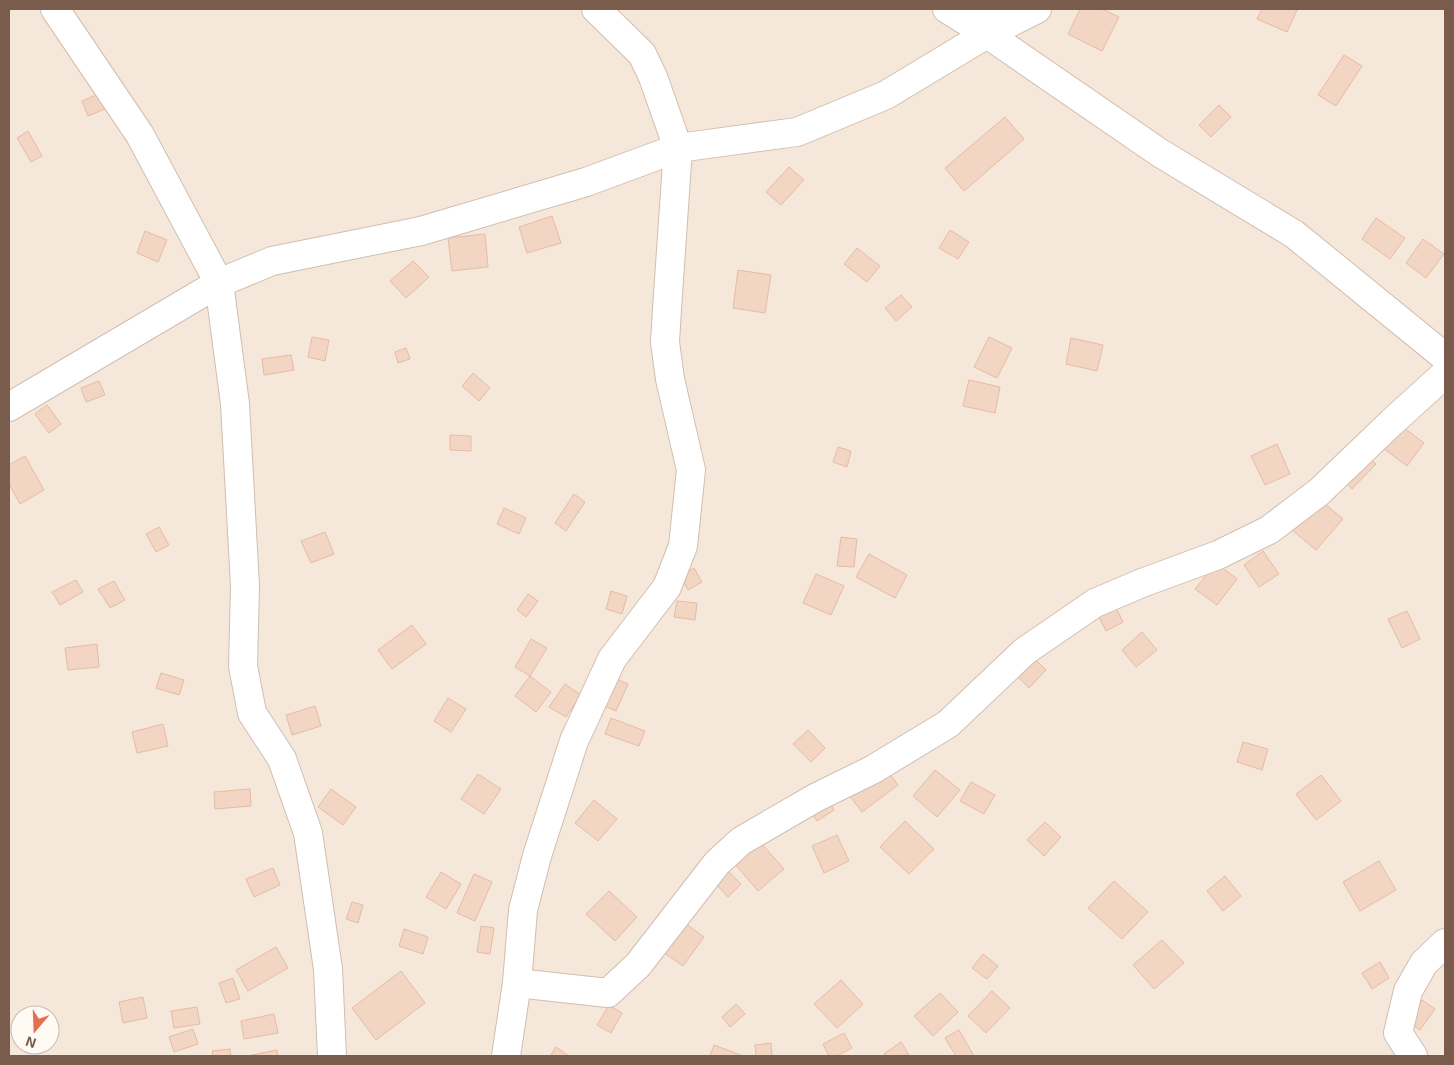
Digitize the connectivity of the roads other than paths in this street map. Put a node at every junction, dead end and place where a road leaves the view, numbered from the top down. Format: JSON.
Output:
{"nodes":[{"id":1,"x":55,"y":9,"type":"edge"},
{"id":2,"x":596,"y":9,"type":"edge"},
{"id":3,"x":947,"y":9,"type":"edge"},
{"id":4,"x":1037,"y":9,"type":"edge"},
{"id":5,"x":991,"y":23,"type":"edge"},
{"id":6,"x":678,"y":148,"type":"junction"},
{"id":7,"x":219,"y":283,"type":"junction"},
{"id":8,"x":1445,"y":357,"type":"edge"},
{"id":9,"x":1445,"y":374,"type":"edge"},
{"id":10,"x":9,"y":407,"type":"edge"},
{"id":11,"x":1445,"y":943,"type":"edge"},
{"id":12,"x":517,"y":983,"type":"junction"},
{"id":13,"x":332,"y":1056,"type":"edge"},
{"id":14,"x":506,"y":1056,"type":"edge"},
{"id":15,"x":1413,"y":1056,"type":"edge"}],
"edges":[{"from":1,"to":7,"type":"street"},
{"from":2,"to":6,"type":"street"},
{"from":3,"to":5,"type":"street"},
{"from":4,"to":5,"type":"street"},
{"from":5,"to":6,"type":"street"},
{"from":5,"to":8,"type":"street"},
{"from":6,"to":7,"type":"street"},
{"from":6,"to":12,"type":"street"},
{"from":7,"to":10,"type":"street"},
{"from":7,"to":13,"type":"street"},
{"from":9,"to":12,"type":"street"},
{"from":11,"to":15,"type":"street"},
{"from":12,"to":14,"type":"street"}]}
